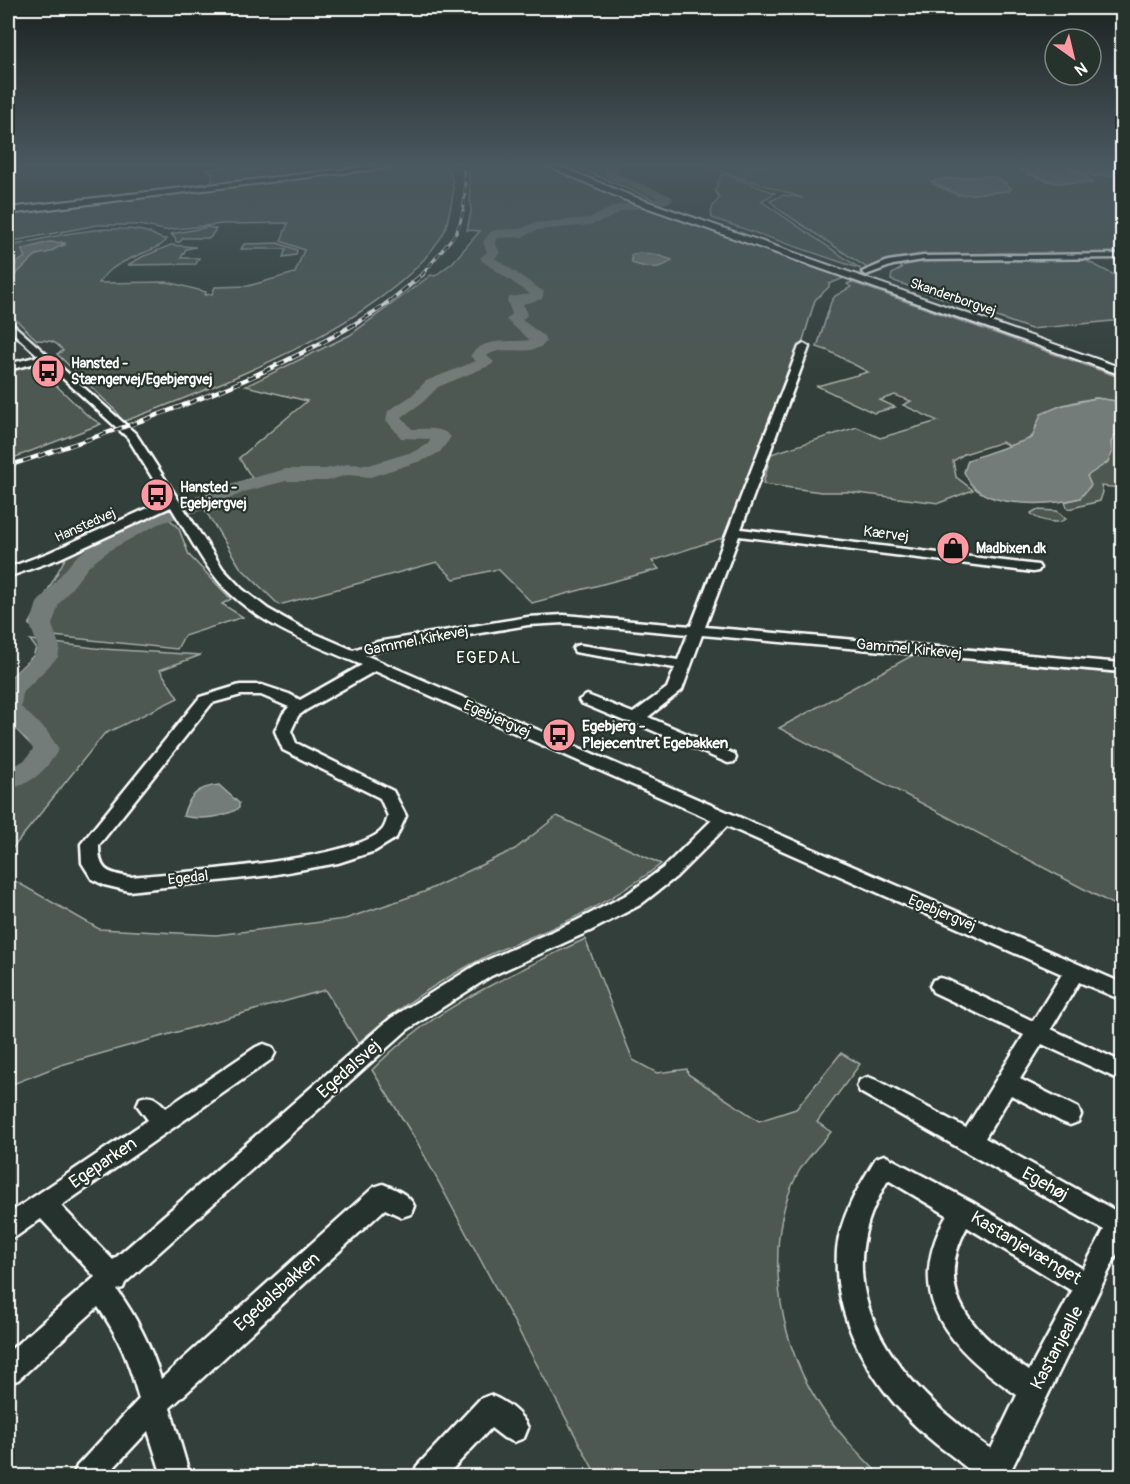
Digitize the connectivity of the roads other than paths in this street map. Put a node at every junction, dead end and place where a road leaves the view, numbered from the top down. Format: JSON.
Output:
{"nodes":[{"id":1,"x":736,"y":235,"type":"edge"},
{"id":2,"x":1122,"y":256,"type":"edge"},
{"id":3,"x":866,"y":272,"type":"dead end"},
{"id":4,"x":8,"y":323,"type":"edge"},
{"id":5,"x":804,"y":347,"type":"dead end"},
{"id":6,"x":45,"y":358,"type":"junction"},
{"id":7,"x":8,"y":367,"type":"edge"},
{"id":8,"x":1122,"y":372,"type":"edge"},
{"id":9,"x":179,"y":508,"type":"junction"},
{"id":10,"x":734,"y":532,"type":"junction"},
{"id":11,"x":1034,"y":568,"type":"dead end"},
{"id":12,"x":8,"y":573,"type":"edge"},
{"id":13,"x":695,"y":630,"type":"junction"},
{"id":14,"x":580,"y":649,"type":"dead end"},
{"id":15,"x":352,"y":655,"type":"junction"},
{"id":16,"x":374,"y":665,"type":"junction"},
{"id":17,"x":683,"y":665,"type":"junction"},
{"id":18,"x":1122,"y":668,"type":"edge"},
{"id":19,"x":587,"y":700,"type":"dead end"},
{"id":20,"x":300,"y":707,"type":"junction"},
{"id":21,"x":637,"y":718,"type":"junction"},
{"id":22,"x":726,"y":759,"type":"dead end"},
{"id":23,"x":724,"y":818,"type":"junction"},
{"id":24,"x":1075,"y":971,"type":"junction"},
{"id":25,"x":940,"y":986,"type":"dead end"},
{"id":26,"x":1122,"y":992,"type":"edge"},
{"id":27,"x":1037,"y":1032,"type":"junction"},
{"id":28,"x":264,"y":1053,"type":"dead end"},
{"id":29,"x":1122,"y":1072,"type":"edge"},
{"id":30,"x":1006,"y":1082,"type":"junction"},
{"id":31,"x":868,"y":1086,"type":"dead end"},
{"id":32,"x":1070,"y":1115,"type":"dead end"},
{"id":33,"x":970,"y":1142,"type":"junction"},
{"id":34,"x":43,"y":1204,"type":"junction"},
{"id":35,"x":402,"y":1206,"type":"dead end"},
{"id":36,"x":963,"y":1210,"type":"junction"},
{"id":37,"x":8,"y":1228,"type":"edge"},
{"id":38,"x":1120,"y":1230,"type":"edge"},
{"id":39,"x":107,"y":1284,"type":"junction"},
{"id":40,"x":1089,"y":1287,"type":"junction"},
{"id":41,"x":8,"y":1370,"type":"edge"},
{"id":42,"x":1034,"y":1390,"type":"junction"},
{"id":43,"x":154,"y":1404,"type":"junction"},
{"id":44,"x":514,"y":1428,"type":"dead end"},
{"id":45,"x":994,"y":1473,"type":"edge"},
{"id":46,"x":87,"y":1476,"type":"edge"},
{"id":47,"x":176,"y":1476,"type":"edge"},
{"id":48,"x":427,"y":1476,"type":"edge"}],
"edges":[{"from":1,"to":8,"type":"main road","name":"Skanderborgvej"},
{"from":2,"to":3,"type":"street"},
{"from":4,"to":6,"type":"street","name":"Egebjergvej"},
{"from":5,"to":10,"type":"street"},
{"from":6,"to":7,"type":"street"},
{"from":6,"to":9,"type":"street","name":"Egebjergvej"},
{"from":9,"to":12,"type":"street","name":"Hanstedvej"},
{"from":9,"to":15,"type":"street","name":"Egebjergvej"},
{"from":10,"to":11,"type":"street","name":"Kærvej"},
{"from":10,"to":13,"type":"street"},
{"from":13,"to":15,"type":"street","name":"Gammel Kirkevej"},
{"from":13,"to":17,"type":"street"},
{"from":13,"to":18,"type":"street","name":"Gammel Kirkevej"},
{"from":14,"to":17,"type":"street"},
{"from":15,"to":16,"type":"street","name":"Egebjergvej"},
{"from":16,"to":20,"type":"street","name":"Egedal"},
{"from":16,"to":23,"type":"street","name":"Egebjergvej"},
{"from":17,"to":21,"type":"street"},
{"from":19,"to":21,"type":"street"},
{"from":20,"to":20,"type":"street","name":"Egedal"},
{"from":21,"to":22,"type":"street"},
{"from":23,"to":24,"type":"street","name":"Egebjergvej"},
{"from":23,"to":39,"type":"street","name":"Egedalsvej"},
{"from":24,"to":26,"type":"street","name":"Egebjergvej"},
{"from":24,"to":27,"type":"street"},
{"from":25,"to":27,"type":"street"},
{"from":27,"to":29,"type":"street"},
{"from":27,"to":30,"type":"street"},
{"from":28,"to":34,"type":"street","name":"Egeparken"},
{"from":30,"to":32,"type":"street"},
{"from":30,"to":33,"type":"street"},
{"from":31,"to":33,"type":"street","name":"Egehøj"},
{"from":33,"to":38,"type":"street","name":"Egehøj"},
{"from":34,"to":37,"type":"street","name":"Egeparken"},
{"from":34,"to":39,"type":"street"},
{"from":35,"to":43,"type":"street","name":"Egedalsbakken"},
{"from":36,"to":40,"type":"street","name":"Kastanjevænget"},
{"from":36,"to":42,"type":"street","name":"Kastanjevænget"},
{"from":36,"to":45,"type":"street","name":"Kastanjevænget"},
{"from":38,"to":40,"type":"street","name":"Kastanjealle"},
{"from":39,"to":41,"type":"street","name":"Egedalsvej"},
{"from":39,"to":43,"type":"street"},
{"from":40,"to":42,"type":"street","name":"Kastanjealle"},
{"from":42,"to":45,"type":"street","name":"Kastanjealle"},
{"from":43,"to":46,"type":"street","name":"Egedalsbakken"},
{"from":43,"to":47,"type":"street"},
{"from":44,"to":48,"type":"street"}]}
